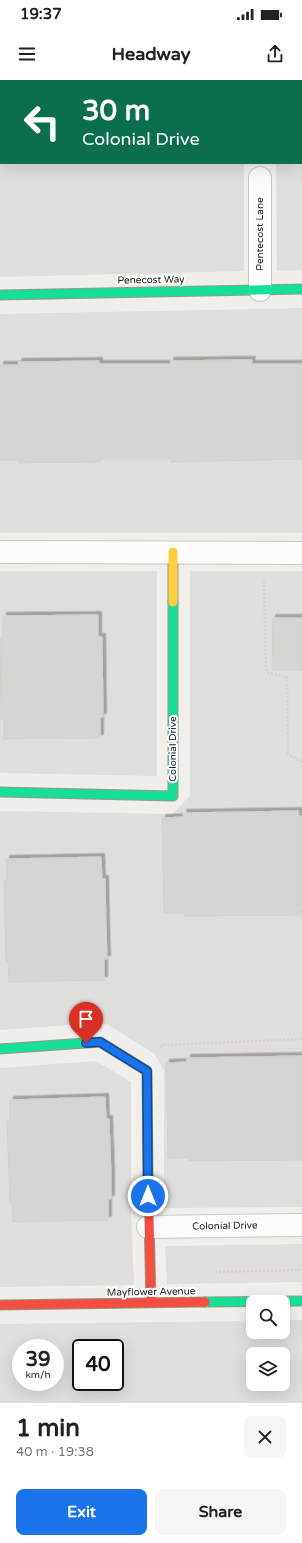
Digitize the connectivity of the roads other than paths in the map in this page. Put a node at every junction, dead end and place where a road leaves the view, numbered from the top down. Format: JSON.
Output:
{"nodes":[{"id":1,"x":260,"y":178,"type":"dead end"},
{"id":2,"x":302,"y":289,"type":"edge"},
{"id":3,"x":260,"y":290,"type":"junction"},
{"id":4,"x":0,"y":295,"type":"edge"},
{"id":5,"x":0,"y":552,"type":"edge"},
{"id":6,"x":173,"y":552,"type":"junction"},
{"id":7,"x":302,"y":553,"type":"edge"},
{"id":8,"x":0,"y":792,"type":"edge"},
{"id":9,"x":0,"y":1049,"type":"edge"},
{"id":10,"x":302,"y":1225,"type":"edge"},
{"id":11,"x":148,"y":1227,"type":"junction"},
{"id":12,"x":302,"y":1301,"type":"edge"},
{"id":13,"x":151,"y":1303,"type":"junction"},
{"id":14,"x":0,"y":1305,"type":"edge"}],
"edges":[{"from":1,"to":3,"type":"street","name":"Pentecost Lane"},
{"from":2,"to":3,"type":"street","name":"Penecost Way"},
{"from":3,"to":4,"type":"street","name":"Penecost Way"},
{"from":5,"to":6,"type":"street"},
{"from":6,"to":7,"type":"street"},
{"from":6,"to":8,"type":"street","name":"Colonial Drive"},
{"from":9,"to":11,"type":"street"},
{"from":10,"to":11,"type":"street","name":"Colonial Drive"},
{"from":11,"to":13,"type":"street"},
{"from":12,"to":13,"type":"street","name":"Mayflower Avenue"},
{"from":13,"to":14,"type":"street","name":"Mayflower Avenue"}]}
